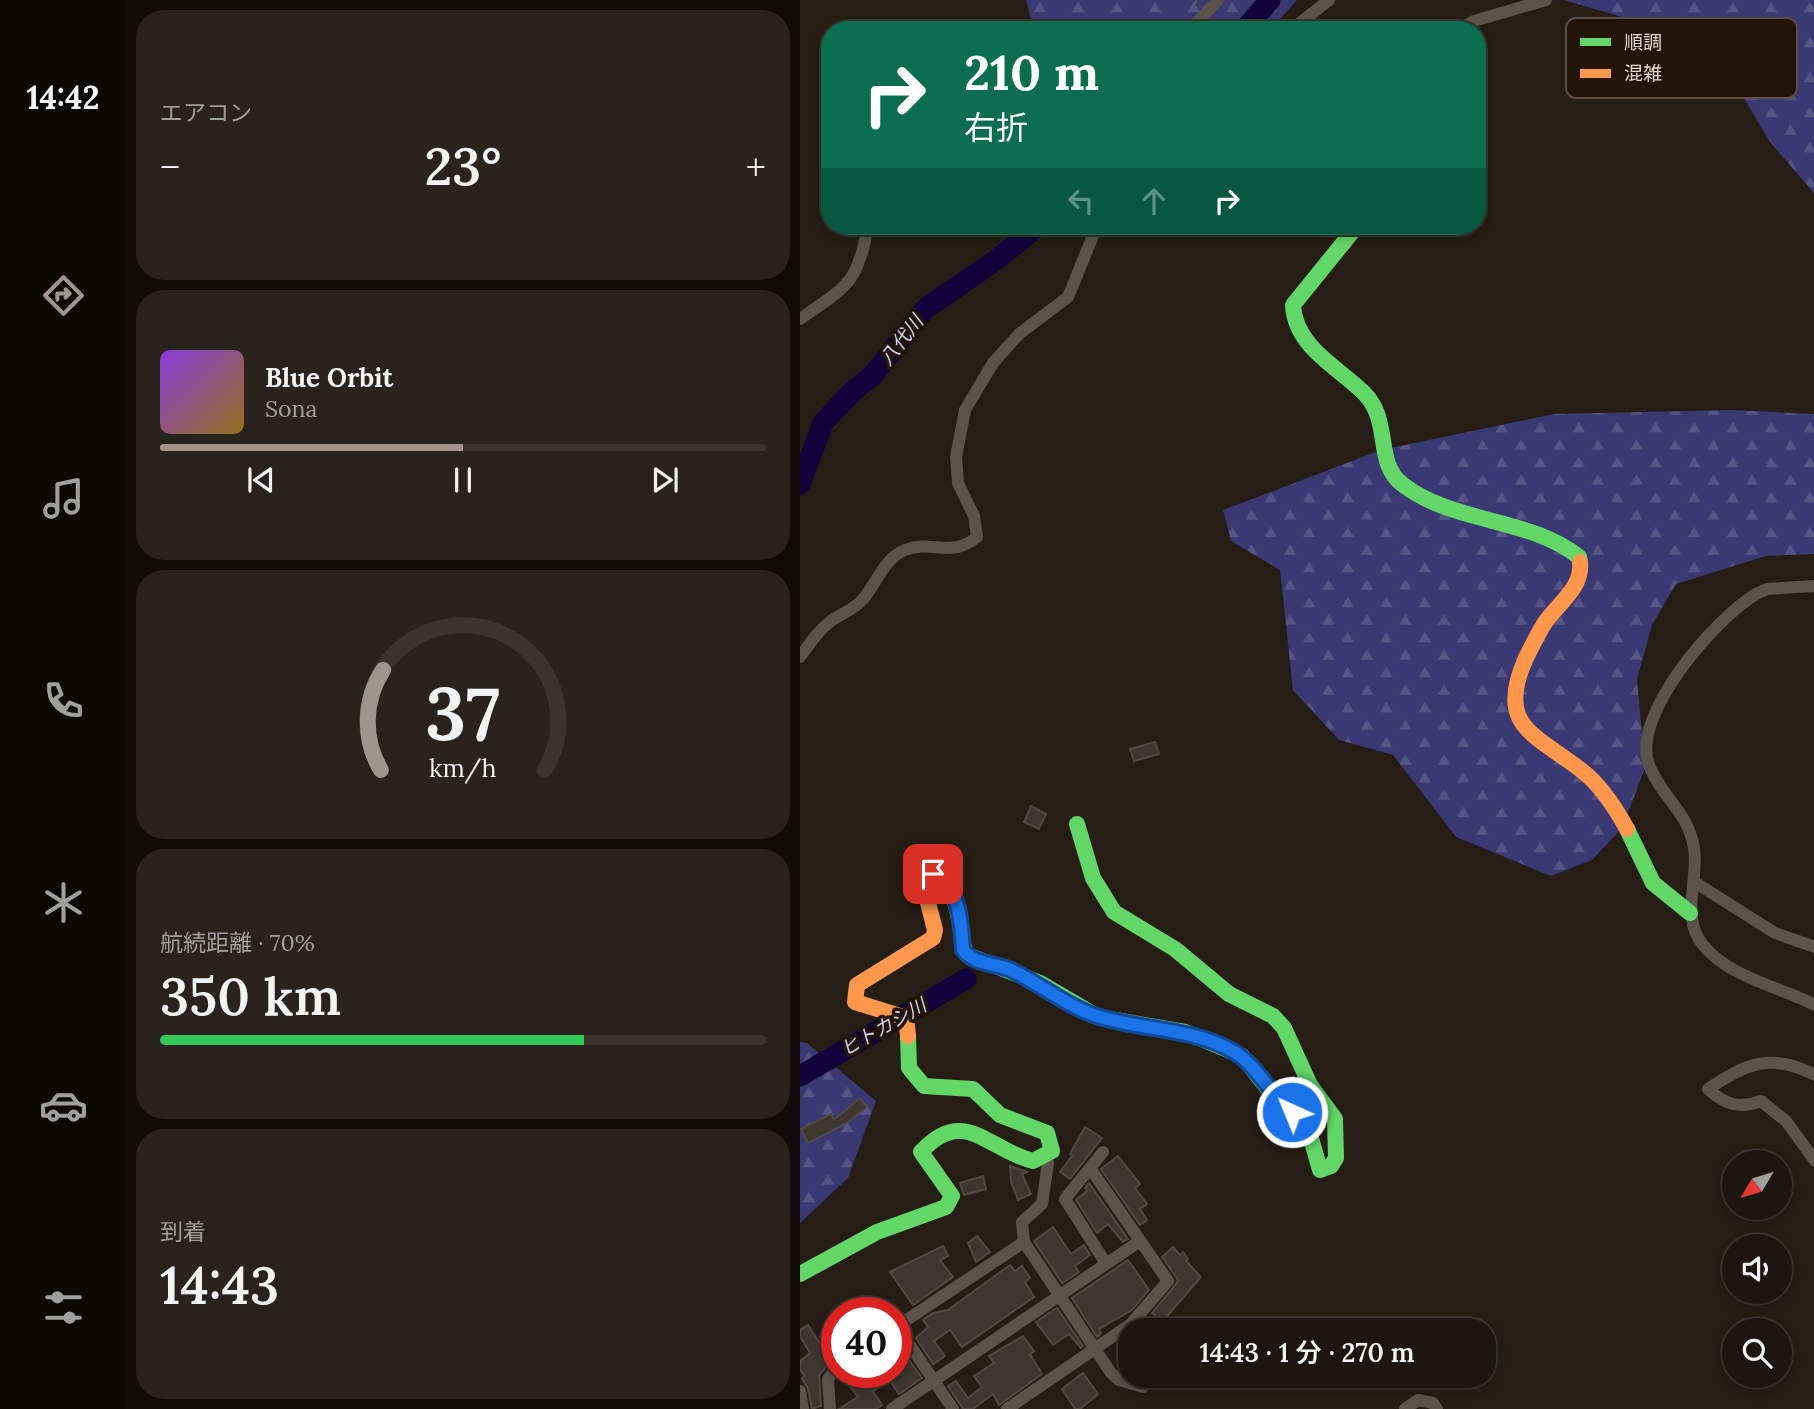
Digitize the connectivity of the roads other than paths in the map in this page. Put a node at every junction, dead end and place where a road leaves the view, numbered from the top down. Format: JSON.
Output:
{"nodes":[{"id":1,"x":1218,"y":0,"type":"edge"},
{"id":2,"x":1329,"y":0,"type":"edge"},
{"id":3,"x":1546,"y":0,"type":"edge"},
{"id":4,"x":1198,"y":21,"type":"edge"},
{"id":5,"x":1302,"y":21,"type":"edge"},
{"id":6,"x":1477,"y":21,"type":"edge"},
{"id":7,"x":866,"y":235,"type":"edge"},
{"id":8,"x":1093,"y":235,"type":"edge"},
{"id":9,"x":1349,"y":235,"type":"edge"},
{"id":10,"x":800,"y":319,"type":"edge"},
{"id":11,"x":1814,"y":586,"type":"edge"},
{"id":12,"x":800,"y":657,"type":"edge"},
{"id":13,"x":1077,"y":824,"type":"dead end"},
{"id":14,"x":1696,"y":883,"type":"junction"},
{"id":15,"x":1690,"y":913,"type":"junction"},
{"id":16,"x":1814,"y":947,"type":"edge"},
{"id":17,"x":1814,"y":1005,"type":"edge"},
{"id":18,"x":1814,"y":1075,"type":"edge"},
{"id":19,"x":1103,"y":1153,"type":"dead end"},
{"id":20,"x":1046,"y":1157,"type":"junction"},
{"id":21,"x":1814,"y":1161,"type":"edge"},
{"id":22,"x":1090,"y":1168,"type":"junction"},
{"id":23,"x":1140,"y":1241,"type":"junction"},
{"id":24,"x":1024,"y":1242,"type":"junction"},
{"id":25,"x":1105,"y":1262,"type":"junction"},
{"id":26,"x":800,"y":1274,"type":"edge"},
{"id":27,"x":1059,"y":1295,"type":"junction"},
{"id":28,"x":912,"y":1316,"type":"edge"},
{"id":29,"x":1097,"y":1349,"type":"junction"},
{"id":30,"x":912,"y":1350,"type":"edge"},
{"id":31,"x":1118,"y":1379,"type":"edge"},
{"id":32,"x":934,"y":1381,"type":"junction"},
{"id":33,"x":829,"y":1388,"type":"edge"},
{"id":34,"x":800,"y":1391,"type":"edge"},
{"id":35,"x":803,"y":1409,"type":"edge"},
{"id":36,"x":830,"y":1409,"type":"edge"},
{"id":37,"x":892,"y":1409,"type":"edge"},
{"id":38,"x":953,"y":1409,"type":"edge"},
{"id":39,"x":1007,"y":1409,"type":"edge"},
{"id":40,"x":1405,"y":1409,"type":"edge"},
{"id":41,"x":1437,"y":1409,"type":"edge"}],
"edges":[{"from":1,"to":4,"type":"street"},
{"from":2,"to":5,"type":"street"},
{"from":3,"to":6,"type":"street"},
{"from":7,"to":10,"type":"street"},
{"from":8,"to":12,"type":"street"},
{"from":9,"to":15,"type":"street"},
{"from":11,"to":14,"type":"street"},
{"from":13,"to":20,"type":"street"},
{"from":14,"to":15,"type":"street"},
{"from":14,"to":16,"type":"street"},
{"from":15,"to":17,"type":"street"},
{"from":18,"to":21,"type":"street"},
{"from":19,"to":22,"type":"street"},
{"from":20,"to":24,"type":"street"},
{"from":20,"to":26,"type":"street"},
{"from":22,"to":23,"type":"street"},
{"from":22,"to":25,"type":"street"},
{"from":23,"to":25,"type":"street"},
{"from":23,"to":29,"type":"street"},
{"from":24,"to":27,"type":"street"},
{"from":24,"to":28,"type":"street"},
{"from":25,"to":27,"type":"street"},
{"from":27,"to":29,"type":"street"},
{"from":27,"to":32,"type":"street"},
{"from":29,"to":31,"type":"street"},
{"from":29,"to":39,"type":"street"},
{"from":30,"to":32,"type":"street"},
{"from":32,"to":37,"type":"street"},
{"from":32,"to":38,"type":"street"},
{"from":33,"to":36,"type":"street"},
{"from":34,"to":35,"type":"street"},
{"from":40,"to":41,"type":"street"}]}
